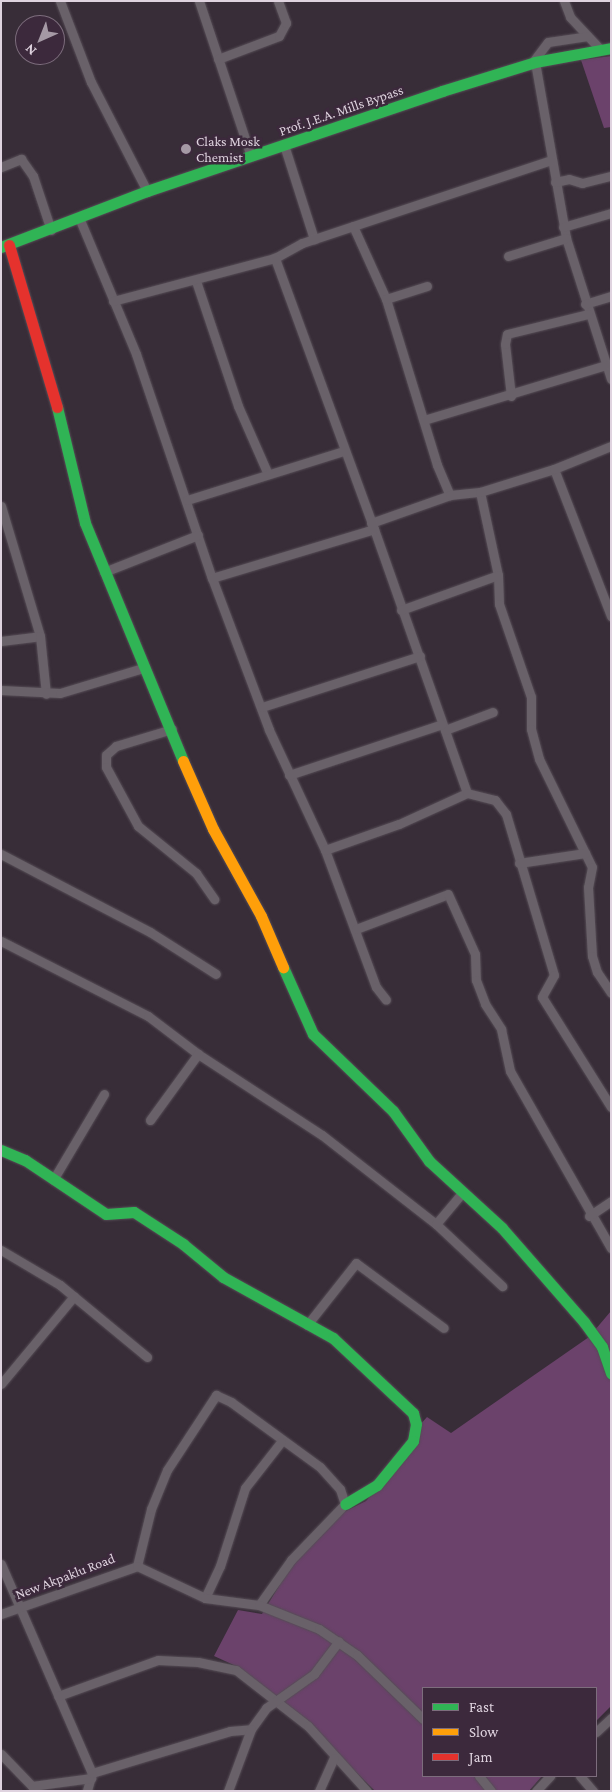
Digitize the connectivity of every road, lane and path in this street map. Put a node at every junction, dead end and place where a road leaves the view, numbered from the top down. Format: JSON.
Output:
{"nodes":[{"id":1,"x":60,"y":1,"type":"edge"},
{"id":2,"x":199,"y":1,"type":"edge"},
{"id":3,"x":278,"y":1,"type":"edge"},
{"id":4,"x":564,"y":1,"type":"edge"},
{"id":5,"x":588,"y":36,"type":"junction"},
{"id":6,"x":606,"y":49,"type":"edge"},
{"id":7,"x":218,"y":60,"type":"junction"},
{"id":8,"x":534,"y":62,"type":"junction"},
{"id":9,"x":284,"y":145,"type":"junction"},
{"id":10,"x":251,"y":156,"type":"junction"},
{"id":11,"x":552,"y":160,"type":"junction"},
{"id":12,"x":1,"y":167,"type":"edge"},
{"id":13,"x":611,"y":176,"type":"edge"},
{"id":14,"x":555,"y":182,"type":"junction"},
{"id":15,"x":147,"y":191,"type":"junction"},
{"id":16,"x":611,"y":213,"type":"edge"},
{"id":17,"x":80,"y":220,"type":"junction"},
{"id":18,"x":354,"y":226,"type":"junction"},
{"id":19,"x":563,"y":226,"type":"junction"},
{"id":20,"x":51,"y":230,"type":"junction"},
{"id":21,"x":566,"y":238,"type":"junction"},
{"id":22,"x":314,"y":239,"type":"junction"},
{"id":23,"x":5,"y":246,"type":"edge"},
{"id":24,"x":508,"y":256,"type":"dead end"},
{"id":25,"x":275,"y":258,"type":"junction"},
{"id":26,"x":196,"y":281,"type":"junction"},
{"id":27,"x":427,"y":286,"type":"dead end"},
{"id":28,"x":611,"y":296,"type":"edge"},
{"id":29,"x":386,"y":299,"type":"junction"},
{"id":30,"x":112,"y":301,"type":"junction"},
{"id":31,"x":585,"y":304,"type":"junction"},
{"id":32,"x":588,"y":314,"type":"junction"},
{"id":33,"x":606,"y":365,"type":"junction"},
{"id":34,"x":611,"y":379,"type":"edge"},
{"id":35,"x":511,"y":396,"type":"junction"},
{"id":36,"x":424,"y":420,"type":"junction"},
{"id":37,"x":611,"y":446,"type":"edge"},
{"id":38,"x":343,"y":451,"type":"junction"},
{"id":39,"x":554,"y":469,"type":"junction"},
{"id":40,"x":268,"y":472,"type":"junction"},
{"id":41,"x":480,"y":492,"type":"junction"},
{"id":42,"x":450,"y":495,"type":"junction"},
{"id":43,"x":187,"y":500,"type":"junction"},
{"id":44,"x":1,"y":506,"type":"edge"},
{"id":45,"x":373,"y":526,"type":"junction"},
{"id":46,"x":198,"y":535,"type":"junction"},
{"id":47,"x":104,"y":572,"type":"junction"},
{"id":48,"x":498,"y":575,"type":"junction"},
{"id":49,"x":212,"y":578,"type":"junction"},
{"id":50,"x":401,"y":610,"type":"junction"},
{"id":51,"x":611,"y":616,"type":"edge"},
{"id":52,"x":40,"y":636,"type":"junction"},
{"id":53,"x":1,"y":641,"type":"edge"},
{"id":54,"x":420,"y":656,"type":"junction"},
{"id":55,"x":143,"y":668,"type":"junction"},
{"id":56,"x":1,"y":690,"type":"edge"},
{"id":57,"x":46,"y":694,"type":"junction"},
{"id":58,"x":262,"y":707,"type":"junction"},
{"id":59,"x":493,"y":712,"type":"dead end"},
{"id":60,"x":444,"y":727,"type":"junction"},
{"id":61,"x":172,"y":729,"type":"junction"},
{"id":62,"x":288,"y":775,"type":"junction"},
{"id":63,"x":467,"y":793,"type":"junction"},
{"id":64,"x":325,"y":850,"type":"junction"},
{"id":65,"x":585,"y":853,"type":"junction"},
{"id":66,"x":1,"y":854,"type":"edge"},
{"id":67,"x":519,"y":863,"type":"junction"},
{"id":68,"x":214,"y":899,"type":"dead end"},
{"id":69,"x":356,"y":928,"type":"junction"},
{"id":70,"x":1,"y":941,"type":"edge"},
{"id":71,"x":216,"y":974,"type":"dead end"},
{"id":72,"x":611,"y":993,"type":"edge"},
{"id":73,"x":386,"y":1000,"type":"dead end"},
{"id":74,"x":198,"y":1054,"type":"junction"},
{"id":75,"x":104,"y":1094,"type":"dead end"},
{"id":76,"x":611,"y":1107,"type":"edge"},
{"id":77,"x":150,"y":1120,"type":"dead end"},
{"id":78,"x":1,"y":1150,"type":"edge"},
{"id":79,"x":52,"y":1180,"type":"junction"},
{"id":80,"x":462,"y":1193,"type":"junction"},
{"id":81,"x":611,"y":1201,"type":"edge"},
{"id":82,"x":590,"y":1216,"type":"junction"},
{"id":83,"x":436,"y":1224,"type":"junction"},
{"id":84,"x":611,"y":1248,"type":"edge"},
{"id":85,"x":1,"y":1250,"type":"edge"},
{"id":86,"x":502,"y":1286,"type":"dead end"},
{"id":87,"x":74,"y":1296,"type":"junction"},
{"id":88,"x":307,"y":1325,"type":"junction"},
{"id":89,"x":444,"y":1328,"type":"dead end"},
{"id":90,"x":147,"y":1357,"type":"dead end"},
{"id":91,"x":611,"y":1374,"type":"edge"},
{"id":92,"x":1,"y":1384,"type":"edge"},
{"id":93,"x":281,"y":1442,"type":"junction"},
{"id":94,"x":344,"y":1504,"type":"junction"},
{"id":95,"x":1,"y":1564,"type":"edge"},
{"id":96,"x":137,"y":1566,"type":"junction"},
{"id":97,"x":205,"y":1598,"type":"junction"},
{"id":98,"x":259,"y":1606,"type":"junction"},
{"id":99,"x":19,"y":1608,"type":"junction"},
{"id":100,"x":1,"y":1614,"type":"edge"},
{"id":101,"x":339,"y":1641,"type":"junction"},
{"id":102,"x":58,"y":1696,"type":"junction"},
{"id":103,"x":274,"y":1702,"type":"junction"},
{"id":104,"x":422,"y":1718,"type":"edge"},
{"id":105,"x":611,"y":1718,"type":"edge"},
{"id":106,"x":251,"y":1729,"type":"junction"},
{"id":107,"x":597,"y":1731,"type":"edge"},
{"id":108,"x":1,"y":1754,"type":"edge"},
{"id":109,"x":334,"y":1758,"type":"junction"},
{"id":110,"x":91,"y":1776,"type":"junction"},
{"id":111,"x":480,"y":1777,"type":"edge"},
{"id":112,"x":549,"y":1777,"type":"edge"},
{"id":113,"x":581,"y":1777,"type":"edge"},
{"id":114,"x":87,"y":1791,"type":"edge"},
{"id":115,"x":228,"y":1791,"type":"edge"},
{"id":116,"x":319,"y":1791,"type":"edge"},
{"id":117,"x":367,"y":1791,"type":"edge"},
{"id":118,"x":491,"y":1791,"type":"edge"},
{"id":119,"x":536,"y":1791,"type":"edge"},
{"id":120,"x":593,"y":1791,"type":"edge"}],
"edges":[{"from":1,"to":15,"type":"street"},
{"from":2,"to":7,"type":"street"},
{"from":3,"to":7,"type":"street"},
{"from":4,"to":5,"type":"street"},
{"from":5,"to":6,"type":"street"},
{"from":5,"to":8,"type":"street"},
{"from":6,"to":8,"type":"street","name":"Prof. J.E.A. Mills Bypass"},
{"from":7,"to":10,"type":"street"},
{"from":8,"to":9,"type":"street","name":"Prof. J.E.A. Mills Bypass"},
{"from":8,"to":11,"type":"street"},
{"from":9,"to":10,"type":"street","name":"Prof. J.E.A. Mills Bypass"},
{"from":9,"to":22,"type":"street"},
{"from":10,"to":15,"type":"street","name":"Prof. J.E.A. Mills Bypass"},
{"from":11,"to":14,"type":"street"},
{"from":11,"to":18,"type":"street"},
{"from":12,"to":20,"type":"street"},
{"from":13,"to":14,"type":"street"},
{"from":14,"to":19,"type":"street"},
{"from":15,"to":17,"type":"street","name":"Prof. J.E.A. Mills Bypass"},
{"from":16,"to":19,"type":"street"},
{"from":17,"to":20,"type":"street","name":"Prof. J.E.A. Mills Bypass"},
{"from":17,"to":30,"type":"street"},
{"from":18,"to":22,"type":"street"},
{"from":18,"to":29,"type":"street"},
{"from":19,"to":21,"type":"street"},
{"from":20,"to":23,"type":"street","name":"Prof. J.E.A. Mills Bypass"},
{"from":21,"to":24,"type":"street"},
{"from":21,"to":31,"type":"street"},
{"from":22,"to":25,"type":"street"},
{"from":23,"to":47,"type":"street"},
{"from":25,"to":26,"type":"street"},
{"from":25,"to":38,"type":"street"},
{"from":26,"to":30,"type":"street"},
{"from":26,"to":40,"type":"street"},
{"from":27,"to":29,"type":"street"},
{"from":28,"to":31,"type":"street"},
{"from":29,"to":36,"type":"street"},
{"from":30,"to":43,"type":"street"},
{"from":31,"to":32,"type":"street"},
{"from":32,"to":33,"type":"street"},
{"from":32,"to":35,"type":"street"},
{"from":33,"to":34,"type":"street"},
{"from":33,"to":35,"type":"street"},
{"from":35,"to":36,"type":"street"},
{"from":36,"to":42,"type":"street"},
{"from":37,"to":39,"type":"street"},
{"from":38,"to":40,"type":"street"},
{"from":38,"to":45,"type":"street"},
{"from":39,"to":41,"type":"street"},
{"from":39,"to":51,"type":"street"},
{"from":40,"to":43,"type":"street"},
{"from":41,"to":42,"type":"street"},
{"from":41,"to":48,"type":"street"},
{"from":42,"to":45,"type":"street"},
{"from":43,"to":46,"type":"street"},
{"from":44,"to":52,"type":"street"},
{"from":45,"to":49,"type":"street"},
{"from":45,"to":50,"type":"street"},
{"from":46,"to":47,"type":"street"},
{"from":46,"to":49,"type":"street"},
{"from":47,"to":55,"type":"street"},
{"from":48,"to":50,"type":"street"},
{"from":48,"to":65,"type":"street"},
{"from":49,"to":58,"type":"street"},
{"from":50,"to":54,"type":"street"},
{"from":52,"to":53,"type":"street"},
{"from":52,"to":57,"type":"street"},
{"from":54,"to":58,"type":"street"},
{"from":54,"to":60,"type":"street"},
{"from":55,"to":57,"type":"street"},
{"from":55,"to":61,"type":"street"},
{"from":56,"to":57,"type":"street"},
{"from":58,"to":62,"type":"street"},
{"from":59,"to":60,"type":"street"},
{"from":60,"to":62,"type":"street"},
{"from":60,"to":63,"type":"street"},
{"from":61,"to":68,"type":"street"},
{"from":61,"to":80,"type":"street"},
{"from":62,"to":64,"type":"street"},
{"from":63,"to":64,"type":"street"},
{"from":63,"to":67,"type":"street"},
{"from":64,"to":69,"type":"street"},
{"from":65,"to":67,"type":"street"},
{"from":65,"to":72,"type":"street"},
{"from":66,"to":71,"type":"street"},
{"from":67,"to":76,"type":"street"},
{"from":69,"to":73,"type":"street"},
{"from":69,"to":82,"type":"street"},
{"from":70,"to":74,"type":"street"},
{"from":74,"to":77,"type":"street"},
{"from":74,"to":83,"type":"street"},
{"from":75,"to":79,"type":"street"},
{"from":78,"to":79,"type":"street"},
{"from":79,"to":88,"type":"street"},
{"from":80,"to":83,"type":"street"},
{"from":80,"to":91,"type":"street"},
{"from":81,"to":82,"type":"street"},
{"from":82,"to":84,"type":"street"},
{"from":83,"to":86,"type":"street"},
{"from":85,"to":87,"type":"street"},
{"from":87,"to":90,"type":"street"},
{"from":87,"to":92,"type":"street"},
{"from":88,"to":89,"type":"street"},
{"from":88,"to":94,"type":"street"},
{"from":93,"to":94,"type":"street"},
{"from":93,"to":96,"type":"street"},
{"from":93,"to":97,"type":"street"},
{"from":94,"to":98,"type":"street"},
{"from":95,"to":99,"type":"street"},
{"from":96,"to":97,"type":"street","name":"New Akpaklu Road"},
{"from":96,"to":99,"type":"street","name":"New Akpaklu Road"},
{"from":97,"to":98,"type":"street","name":"New Akpaklu Road"},
{"from":98,"to":101,"type":"street","name":"New Akpaklu Road"},
{"from":99,"to":100,"type":"street","name":"New Akpaklu Road"},
{"from":99,"to":102,"type":"street"},
{"from":101,"to":103,"type":"street"},
{"from":101,"to":104,"type":"street","name":"New Akpaklu Road"},
{"from":102,"to":103,"type":"street"},
{"from":102,"to":110,"type":"street"},
{"from":103,"to":106,"type":"street"},
{"from":103,"to":109,"type":"street"},
{"from":105,"to":107,"type":"street"},
{"from":106,"to":110,"type":"street"},
{"from":106,"to":115,"type":"street"},
{"from":108,"to":110,"type":"street"},
{"from":109,"to":116,"type":"street"},
{"from":109,"to":117,"type":"street"},
{"from":110,"to":114,"type":"street"},
{"from":111,"to":118,"type":"street"},
{"from":112,"to":119,"type":"street"},
{"from":113,"to":120,"type":"street"}]}
